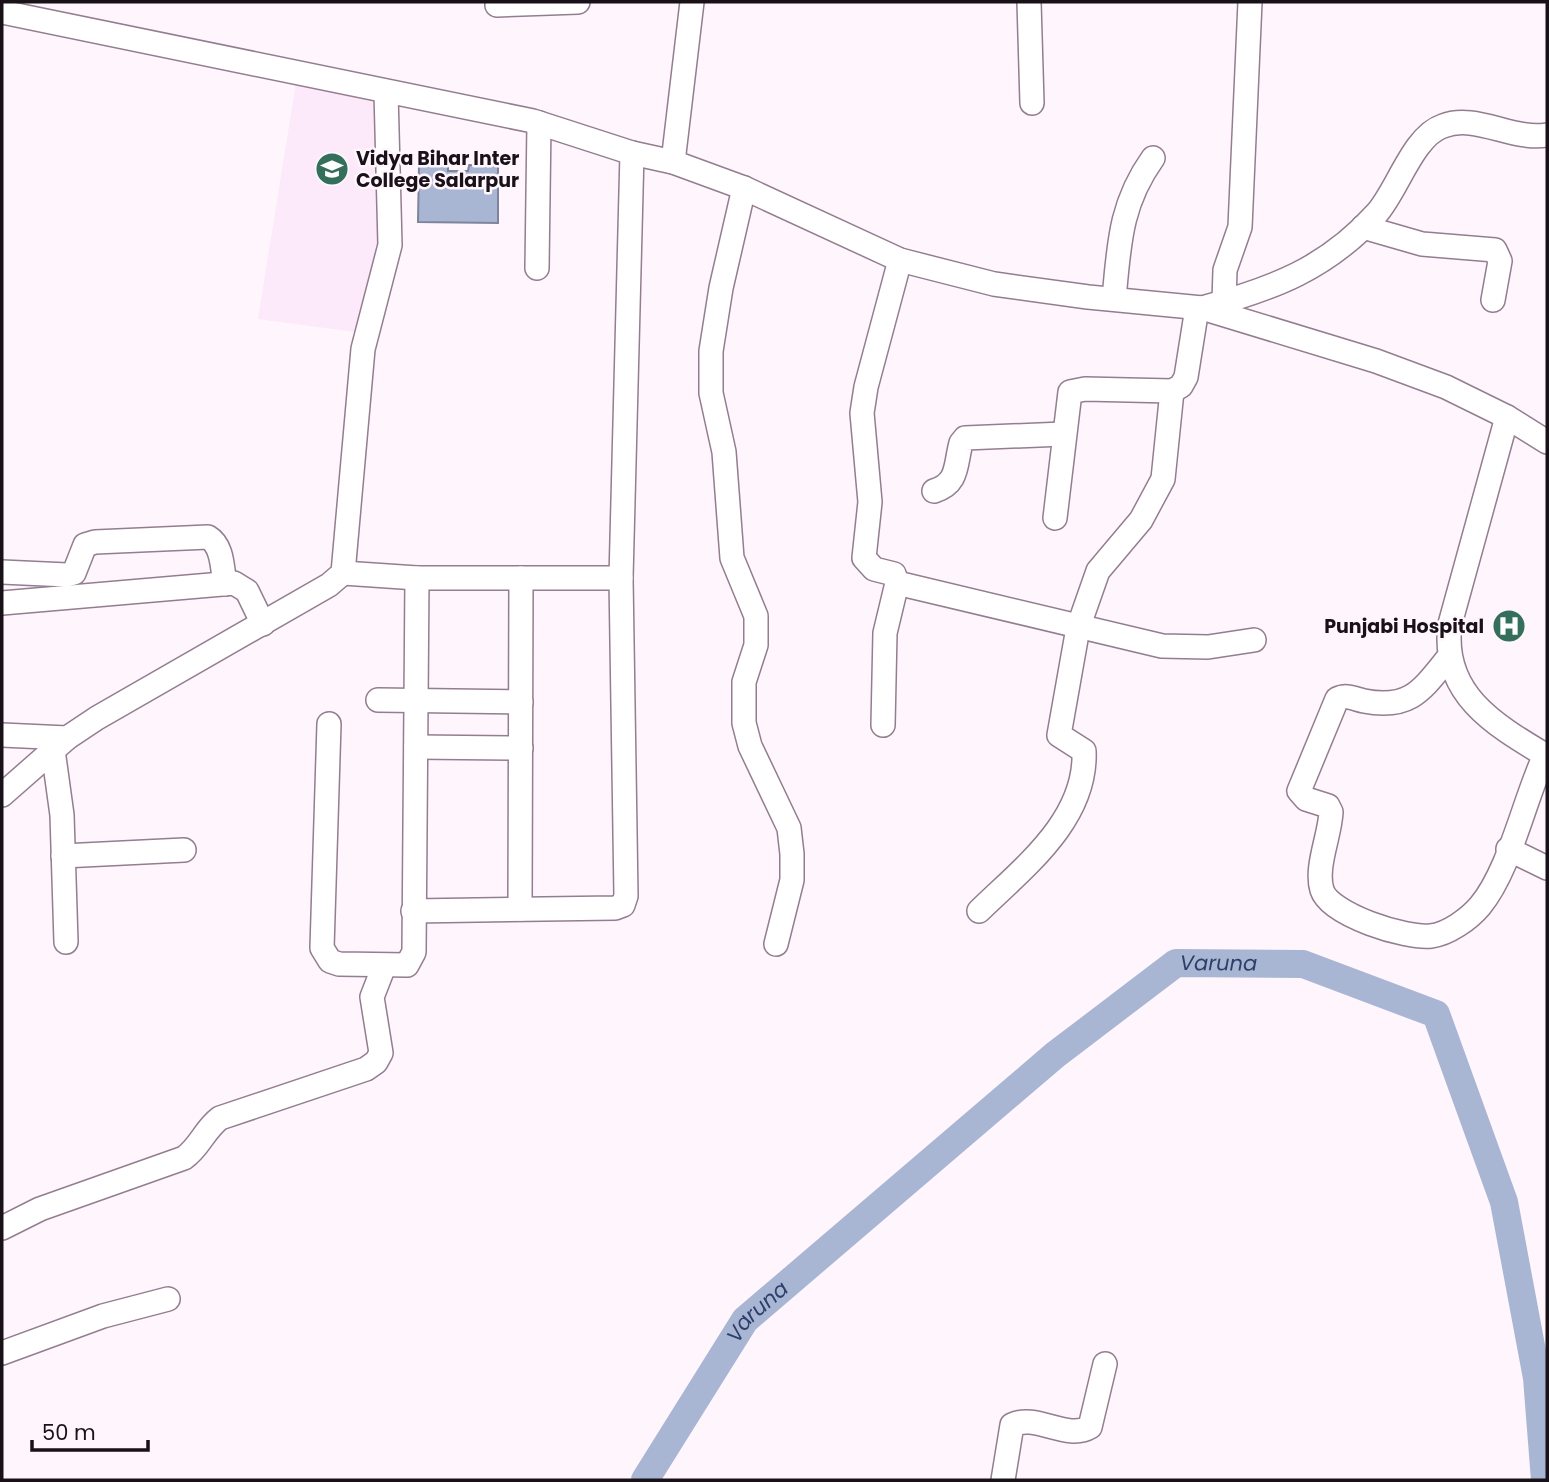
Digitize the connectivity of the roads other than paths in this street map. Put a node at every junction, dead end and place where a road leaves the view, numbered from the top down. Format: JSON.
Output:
{"nodes":[{"id":1,"x":578,"y":2,"type":"edge"},
{"id":2,"x":692,"y":2,"type":"edge"},
{"id":3,"x":1029,"y":2,"type":"edge"},
{"id":4,"x":1250,"y":2,"type":"edge"},
{"id":5,"x":497,"y":5,"type":"dead end"},
{"id":6,"x":2,"y":12,"type":"edge"},
{"id":7,"x":386,"y":92,"type":"junction"},
{"id":8,"x":1032,"y":103,"type":"dead end"},
{"id":9,"x":539,"y":123,"type":"junction"},
{"id":10,"x":1547,"y":135,"type":"edge"},
{"id":11,"x":632,"y":153,"type":"junction"},
{"id":12,"x":1153,"y":158,"type":"dead end"},
{"id":13,"x":673,"y":162,"type":"junction"},
{"id":14,"x":744,"y":188,"type":"junction"},
{"id":15,"x":1363,"y":227,"type":"junction"},
{"id":16,"x":900,"y":260,"type":"junction"},
{"id":17,"x":537,"y":268,"type":"dead end"},
{"id":18,"x":1114,"y":299,"type":"junction"},
{"id":19,"x":1493,"y":300,"type":"dead end"},
{"id":20,"x":1208,"y":306,"type":"junction"},
{"id":21,"x":1172,"y":391,"type":"junction"},
{"id":22,"x":1507,"y":416,"type":"junction"},
{"id":23,"x":1063,"y":434,"type":"junction"},
{"id":24,"x":1547,"y":442,"type":"edge"},
{"id":25,"x":934,"y":491,"type":"dead end"},
{"id":26,"x":1055,"y":518,"type":"dead end"},
{"id":27,"x":2,"y":572,"type":"edge"},
{"id":28,"x":344,"y":573,"type":"junction"},
{"id":29,"x":417,"y":578,"type":"junction"},
{"id":30,"x":521,"y":578,"type":"junction"},
{"id":31,"x":621,"y":578,"type":"junction"},
{"id":32,"x":897,"y":583,"type":"junction"},
{"id":33,"x":225,"y":584,"type":"junction"},
{"id":34,"x":2,"y":603,"type":"edge"},
{"id":35,"x":263,"y":624,"type":"junction"},
{"id":36,"x":1078,"y":628,"type":"junction"},
{"id":37,"x":1254,"y":640,"type":"dead end"},
{"id":38,"x":1448,"y":658,"type":"junction"},
{"id":39,"x":378,"y":700,"type":"dead end"},
{"id":40,"x":417,"y":700,"type":"junction"},
{"id":41,"x":521,"y":702,"type":"junction"},
{"id":42,"x":329,"y":724,"type":"dead end"},
{"id":43,"x":883,"y":725,"type":"dead end"},
{"id":44,"x":2,"y":735,"type":"edge"},
{"id":45,"x":60,"y":744,"type":"junction"},
{"id":46,"x":416,"y":747,"type":"junction"},
{"id":47,"x":521,"y":748,"type":"junction"},
{"id":48,"x":1546,"y":754,"type":"edge"},
{"id":49,"x":2,"y":769,"type":"edge"},
{"id":50,"x":30,"y":770,"type":"junction"},
{"id":51,"x":2,"y":795,"type":"edge"},
{"id":52,"x":1508,"y":849,"type":"junction"},
{"id":53,"x":184,"y":850,"type":"dead end"},
{"id":54,"x":63,"y":856,"type":"junction"},
{"id":55,"x":1547,"y":868,"type":"edge"},
{"id":56,"x":520,"y":909,"type":"junction"},
{"id":57,"x":413,"y":911,"type":"junction"},
{"id":58,"x":979,"y":911,"type":"dead end"},
{"id":59,"x":66,"y":942,"type":"dead end"},
{"id":60,"x":776,"y":944,"type":"dead end"},
{"id":61,"x":383,"y":965,"type":"junction"},
{"id":62,"x":2,"y":1228,"type":"edge"},
{"id":63,"x":168,"y":1299,"type":"dead end"},
{"id":64,"x":2,"y":1353,"type":"edge"},
{"id":65,"x":1105,"y":1364,"type":"dead end"},
{"id":66,"x":1003,"y":1480,"type":"edge"}],
"edges":[{"from":1,"to":5,"type":"street"},
{"from":2,"to":13,"type":"street"},
{"from":3,"to":8,"type":"street"},
{"from":4,"to":20,"type":"street"},
{"from":6,"to":7,"type":"street"},
{"from":7,"to":9,"type":"street"},
{"from":7,"to":28,"type":"street"},
{"from":9,"to":11,"type":"street"},
{"from":9,"to":17,"type":"street"},
{"from":10,"to":15,"type":"street"},
{"from":11,"to":13,"type":"street"},
{"from":11,"to":31,"type":"street"},
{"from":12,"to":18,"type":"street"},
{"from":13,"to":14,"type":"street"},
{"from":14,"to":16,"type":"street"},
{"from":14,"to":60,"type":"street"},
{"from":15,"to":19,"type":"street"},
{"from":15,"to":20,"type":"street"},
{"from":16,"to":18,"type":"street"},
{"from":16,"to":32,"type":"street"},
{"from":18,"to":20,"type":"street"},
{"from":20,"to":21,"type":"street"},
{"from":20,"to":22,"type":"street"},
{"from":21,"to":23,"type":"street"},
{"from":21,"to":36,"type":"street"},
{"from":22,"to":24,"type":"street"},
{"from":22,"to":38,"type":"street"},
{"from":23,"to":25,"type":"street"},
{"from":23,"to":26,"type":"street"},
{"from":27,"to":33,"type":"street"},
{"from":28,"to":29,"type":"street"},
{"from":28,"to":35,"type":"street"},
{"from":29,"to":30,"type":"street"},
{"from":29,"to":40,"type":"street"},
{"from":30,"to":31,"type":"street"},
{"from":30,"to":41,"type":"street"},
{"from":31,"to":56,"type":"street"},
{"from":32,"to":36,"type":"street"},
{"from":32,"to":43,"type":"street"},
{"from":33,"to":34,"type":"street"},
{"from":33,"to":35,"type":"street"},
{"from":35,"to":45,"type":"street"},
{"from":36,"to":37,"type":"street"},
{"from":36,"to":58,"type":"street"},
{"from":38,"to":48,"type":"street"},
{"from":38,"to":52,"type":"street"},
{"from":39,"to":40,"type":"street"},
{"from":40,"to":41,"type":"street"},
{"from":40,"to":46,"type":"street"},
{"from":41,"to":47,"type":"street"},
{"from":42,"to":61,"type":"street"},
{"from":44,"to":45,"type":"street"},
{"from":45,"to":50,"type":"street"},
{"from":45,"to":54,"type":"street"},
{"from":46,"to":47,"type":"street"},
{"from":46,"to":57,"type":"street"},
{"from":47,"to":56,"type":"street"},
{"from":48,"to":52,"type":"street"},
{"from":49,"to":50,"type":"street"},
{"from":50,"to":51,"type":"street"},
{"from":52,"to":55,"type":"street"},
{"from":53,"to":54,"type":"street"},
{"from":54,"to":59,"type":"street"},
{"from":56,"to":57,"type":"street"},
{"from":57,"to":61,"type":"street"},
{"from":61,"to":62,"type":"street"},
{"from":63,"to":64,"type":"street"},
{"from":65,"to":66,"type":"street"}]}
